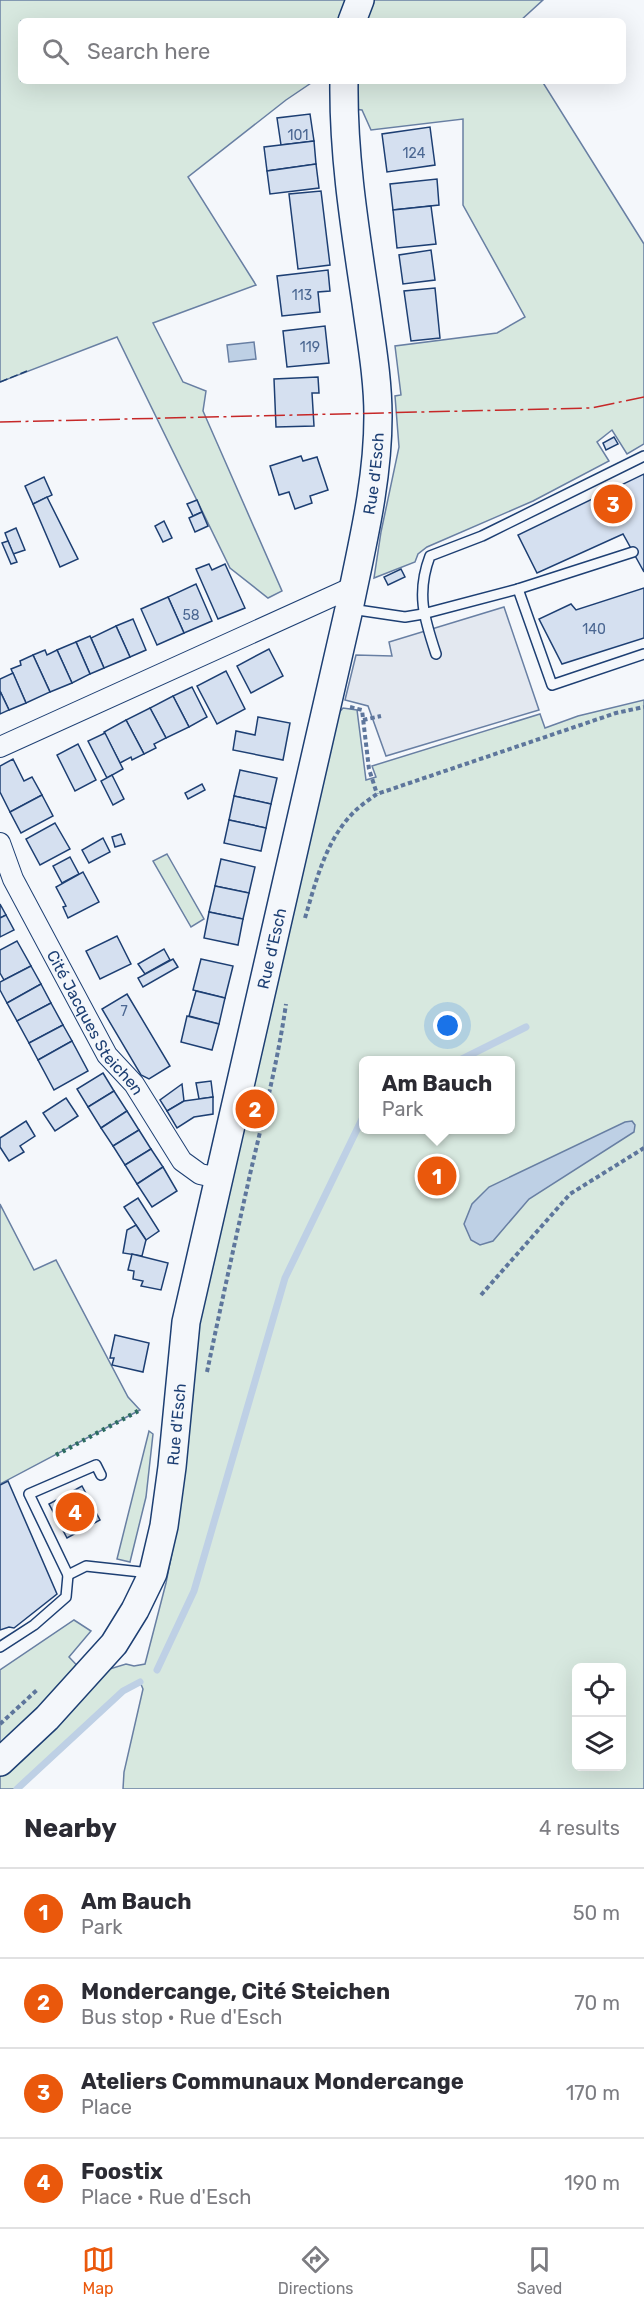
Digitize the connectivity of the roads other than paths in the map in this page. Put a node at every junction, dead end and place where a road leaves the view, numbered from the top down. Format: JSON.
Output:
{"nodes":[{"id":1,"x":360,"y":0,"type":"edge"},
{"id":2,"x":353,"y":18,"type":"edge"},
{"id":3,"x":344,"y":84,"type":"edge"},
{"id":4,"x":644,"y":456,"type":"edge"},
{"id":5,"x":633,"y":552,"type":"dead end"},
{"id":6,"x":518,"y":589,"type":"junction"},
{"id":7,"x":351,"y":598,"type":"junction"},
{"id":8,"x":423,"y":614,"type":"junction"},
{"id":9,"x":436,"y":654,"type":"dead end"},
{"id":10,"x":644,"y":654,"type":"edge"},
{"id":11,"x":0,"y":747,"type":"edge"},
{"id":12,"x":0,"y":843,"type":"edge"},
{"id":13,"x":218,"y":1178,"type":"junction"},
{"id":14,"x":101,"y":1475,"type":"dead end"},
{"id":15,"x":153,"y":1573,"type":"junction"},
{"id":16,"x":68,"y":1575,"type":"junction"},
{"id":17,"x":0,"y":1647,"type":"edge"},
{"id":18,"x":0,"y":1762,"type":"edge"}],
"edges":[{"from":1,"to":2,"type":"main road"},
{"from":3,"to":7,"type":"main road","name":"Rue d'Esch"},
{"from":4,"to":8,"type":"lane"},
{"from":5,"to":6,"type":"lane"},
{"from":6,"to":8,"type":"lane"},
{"from":6,"to":10,"type":"lane"},
{"from":7,"to":8,"type":"lane"},
{"from":7,"to":11,"type":"street"},
{"from":7,"to":13,"type":"main road","name":"Rue d'Esch"},
{"from":8,"to":9,"type":"lane"},
{"from":12,"to":13,"type":"street","name":"Cité Jacques Steichen"},
{"from":13,"to":15,"type":"main road","name":"Rue d'Esch"},
{"from":14,"to":16,"type":"lane"},
{"from":15,"to":16,"type":"lane"},
{"from":15,"to":18,"type":"main road","name":"Rue d'Esch"},
{"from":16,"to":17,"type":"lane"}]}
